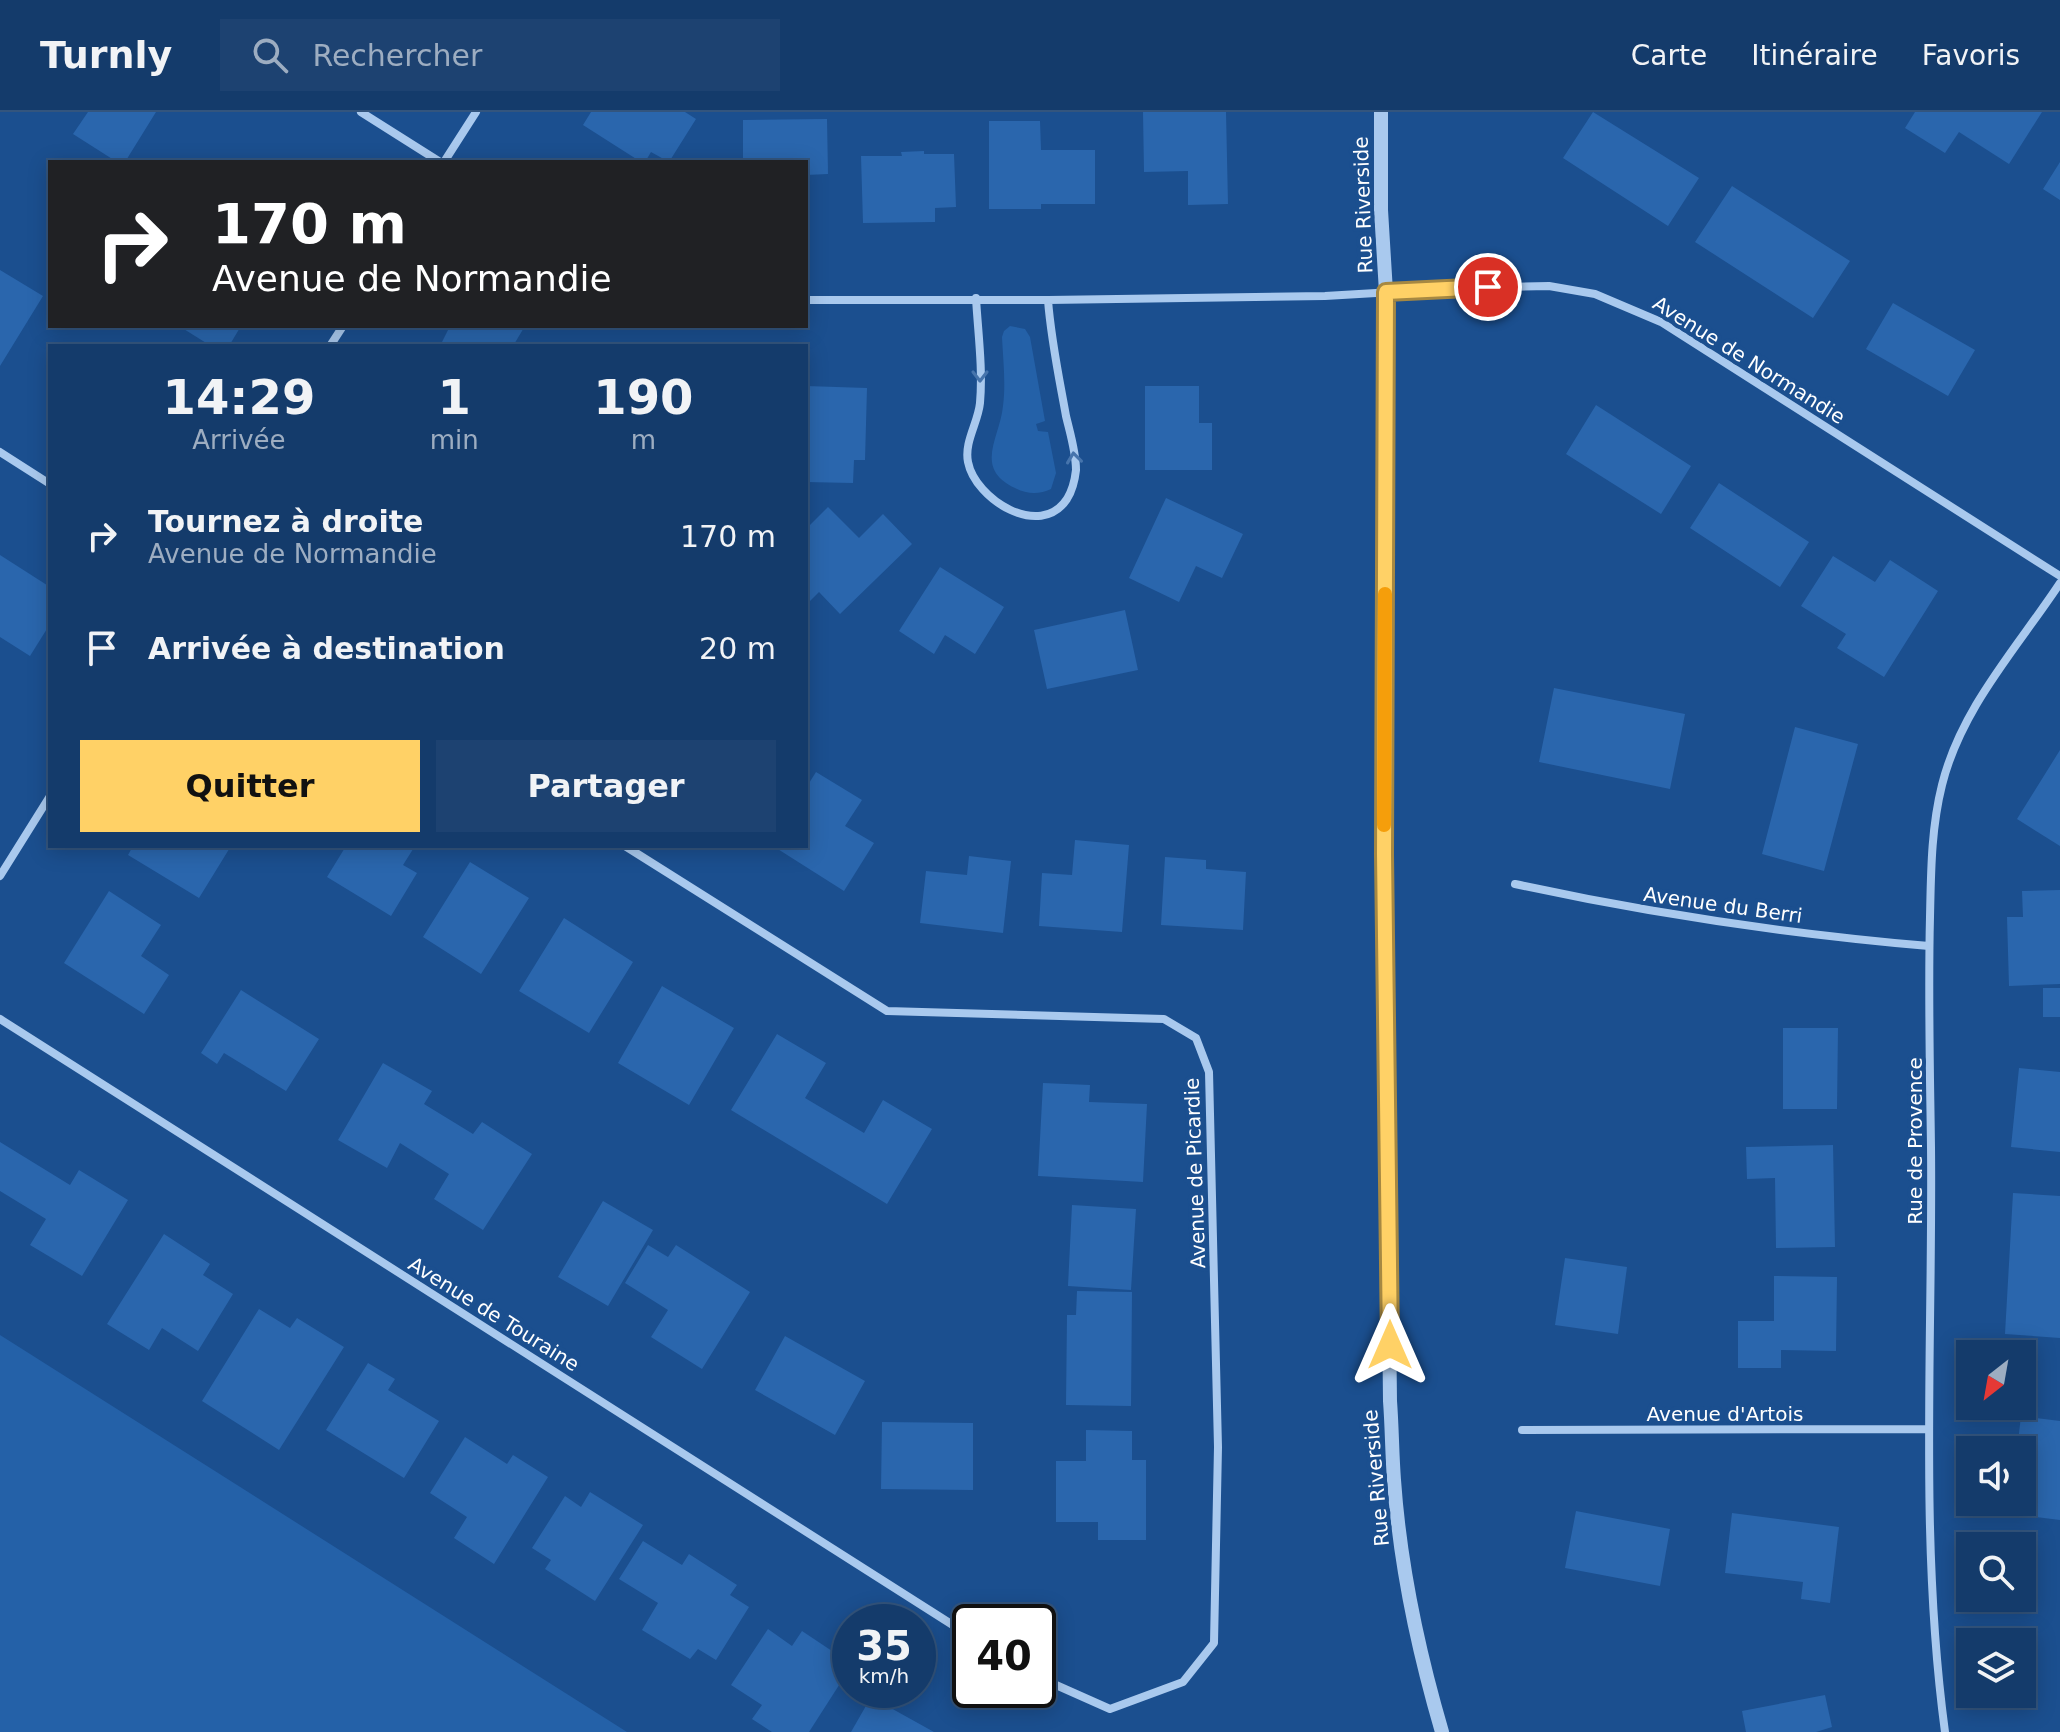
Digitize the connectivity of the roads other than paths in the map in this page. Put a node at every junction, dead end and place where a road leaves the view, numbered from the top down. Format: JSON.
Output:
{"nodes":[{"id":1,"x":361,"y":112,"type":"edge"},
{"id":2,"x":476,"y":112,"type":"edge"},
{"id":3,"x":1381,"y":112,"type":"edge"},
{"id":4,"x":439,"y":160,"type":"edge"},
{"id":5,"x":443,"y":160,"type":"edge"},
{"id":6,"x":1386,"y":292,"type":"junction"},
{"id":7,"x":976,"y":298,"type":"junction"},
{"id":8,"x":808,"y":300,"type":"edge"},
{"id":9,"x":1048,"y":300,"type":"junction"},
{"id":10,"x":0,"y":452,"type":"edge"},
{"id":11,"x":48,"y":483,"type":"edge"},
{"id":12,"x":2060,"y":576,"type":"edge"},
{"id":13,"x":2060,"y":583,"type":"edge"},
{"id":14,"x":48,"y":799,"type":"edge"},
{"id":15,"x":628,"y":848,"type":"edge"},
{"id":16,"x":0,"y":876,"type":"edge"},
{"id":17,"x":1515,"y":884,"type":"dead end"},
{"id":18,"x":1929,"y":946,"type":"junction"},
{"id":19,"x":0,"y":1019,"type":"edge"},
{"id":20,"x":1929,"y":1429,"type":"junction"},
{"id":21,"x":1522,"y":1430,"type":"dead end"},
{"id":22,"x":952,"y":1625,"type":"edge"},
{"id":23,"x":1056,"y":1685,"type":"edge"},
{"id":24,"x":1442,"y":1732,"type":"edge"},
{"id":25,"x":1945,"y":1732,"type":"edge"}],
"edges":[{"from":1,"to":4,"type":"street"},
{"from":2,"to":5,"type":"street"},
{"from":3,"to":6,"type":"street","name":"Rue Riverside"},
{"from":6,"to":9,"type":"street","name":"Avenue de Normandie"},
{"from":6,"to":12,"type":"street","name":"Avenue de Normandie"},
{"from":6,"to":24,"type":"street","name":"Rue Riverside"},
{"from":7,"to":8,"type":"street","name":"Avenue de Normandie"},
{"from":7,"to":9,"type":"street","name":"Avenue de Normandie"},
{"from":7,"to":9,"type":"street","one_way":true},
{"from":10,"to":11,"type":"street"},
{"from":13,"to":18,"type":"street","name":"Rue de Provence"},
{"from":14,"to":16,"type":"street"},
{"from":15,"to":23,"type":"street","name":"Avenue de Picardie"},
{"from":17,"to":18,"type":"street","name":"Avenue du Berri"},
{"from":18,"to":20,"type":"street","name":"Rue de Provence"},
{"from":19,"to":22,"type":"street","name":"Avenue de Touraine"},
{"from":20,"to":21,"type":"street","name":"Avenue d'Artois"},
{"from":20,"to":25,"type":"street","name":"Rue de Provence"}]}
